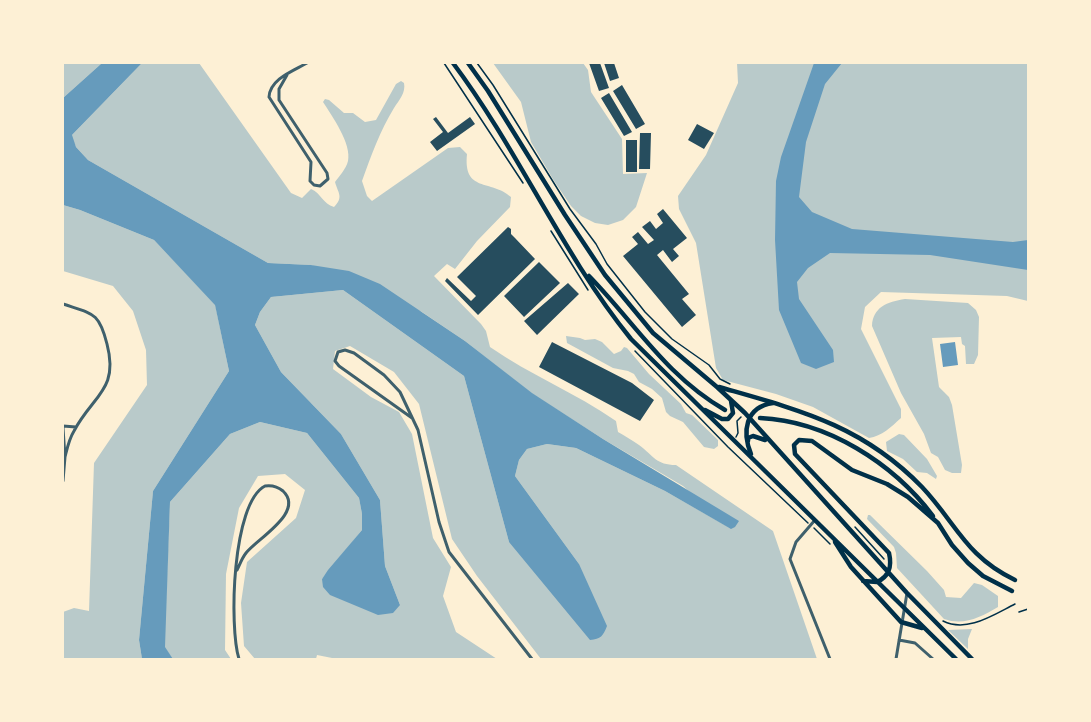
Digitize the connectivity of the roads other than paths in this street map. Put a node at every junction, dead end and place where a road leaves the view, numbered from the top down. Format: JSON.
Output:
{"nodes":[{"id":1,"x":307,"y":63,"type":"edge"},
{"id":2,"x":453,"y":63,"type":"edge"},
{"id":3,"x":468,"y":63,"type":"edge"},
{"id":4,"x":287,"y":75,"type":"junction"},
{"id":5,"x":583,"y":270,"type":"junction"},
{"id":6,"x":63,"y":304,"type":"edge"},
{"id":7,"x":717,"y":387,"type":"junction"},
{"id":8,"x":730,"y":400,"type":"junction"},
{"id":9,"x":776,"y":403,"type":"junction"},
{"id":10,"x":698,"y":405,"type":"junction"},
{"id":11,"x":725,"y":410,"type":"dead end"},
{"id":12,"x":412,"y":417,"type":"junction"},
{"id":13,"x":749,"y":418,"type":"junction"},
{"id":14,"x":760,"y":418,"type":"dead end"},
{"id":15,"x":63,"y":427,"type":"edge"},
{"id":16,"x":76,"y":427,"type":"junction"},
{"id":17,"x":748,"y":441,"type":"junction"},
{"id":18,"x":770,"y":443,"type":"junction"},
{"id":19,"x":752,"y":457,"type":"junction"},
{"id":20,"x":65,"y":458,"type":"junction"},
{"id":21,"x":63,"y":481,"type":"edge"},
{"id":22,"x":816,"y":519,"type":"junction"},
{"id":23,"x":938,"y":523,"type":"junction"},
{"id":24,"x":829,"y":532,"type":"junction"},
{"id":25,"x":890,"y":569,"type":"junction"},
{"id":26,"x":237,"y":570,"type":"junction"},
{"id":27,"x":1015,"y":580,"type":"dead end"},
{"id":28,"x":863,"y":581,"type":"junction"},
{"id":29,"x":877,"y":582,"type":"junction"},
{"id":30,"x":1012,"y":591,"type":"dead end"},
{"id":31,"x":908,"y":593,"type":"junction"},
{"id":32,"x":904,"y":608,"type":"junction"},
{"id":33,"x":901,"y":622,"type":"junction"},
{"id":34,"x":927,"y":631,"type":"junction"},
{"id":35,"x":899,"y":640,"type":"junction"},
{"id":36,"x":239,"y":659,"type":"edge"},
{"id":37,"x":532,"y":659,"type":"edge"},
{"id":38,"x":830,"y":659,"type":"edge"},
{"id":39,"x":896,"y":659,"type":"edge"},
{"id":40,"x":933,"y":659,"type":"edge"},
{"id":41,"x":956,"y":659,"type":"edge"},
{"id":42,"x":972,"y":659,"type":"edge"}],
"edges":[{"from":1,"to":4,"type":"street"},
{"from":2,"to":5,"type":"main road"},
{"from":3,"to":7,"type":"main road"},
{"from":4,"to":4,"type":"street"},
{"from":5,"to":10,"type":"main road"},
{"from":5,"to":11,"type":"main road"},
{"from":6,"to":16,"type":"street"},
{"from":7,"to":8,"type":"main road"},
{"from":7,"to":9,"type":"main road"},
{"from":8,"to":10,"type":"main road"},
{"from":8,"to":13,"type":"main road"},
{"from":9,"to":13,"type":"main road"},
{"from":9,"to":27,"type":"main road"},
{"from":10,"to":19,"type":"main road"},
{"from":12,"to":12,"type":"street"},
{"from":12,"to":37,"type":"street"},
{"from":13,"to":17,"type":"main road"},
{"from":13,"to":18,"type":"main road"},
{"from":14,"to":23,"type":"main road"},
{"from":15,"to":16,"type":"street"},
{"from":15,"to":20,"type":"street"},
{"from":16,"to":20,"type":"street"},
{"from":17,"to":18,"type":"main road"},
{"from":17,"to":19,"type":"main road"},
{"from":18,"to":25,"type":"main road"},
{"from":19,"to":22,"type":"main road"},
{"from":20,"to":21,"type":"street"},
{"from":22,"to":24,"type":"main road"},
{"from":22,"to":38,"type":"street"},
{"from":23,"to":25,"type":"main road"},
{"from":23,"to":30,"type":"main road"},
{"from":24,"to":28,"type":"main road"},
{"from":24,"to":29,"type":"main road"},
{"from":25,"to":29,"type":"main road"},
{"from":25,"to":31,"type":"main road"},
{"from":26,"to":26,"type":"street"},
{"from":26,"to":36,"type":"street"},
{"from":28,"to":29,"type":"main road"},
{"from":28,"to":33,"type":"main road"},
{"from":29,"to":32,"type":"main road"},
{"from":31,"to":32,"type":"street"},
{"from":31,"to":42,"type":"main road"},
{"from":32,"to":33,"type":"street"},
{"from":32,"to":34,"type":"main road"},
{"from":33,"to":34,"type":"main road"},
{"from":33,"to":35,"type":"street"},
{"from":34,"to":41,"type":"main road"},
{"from":35,"to":39,"type":"street"},
{"from":35,"to":40,"type":"street"}]}
